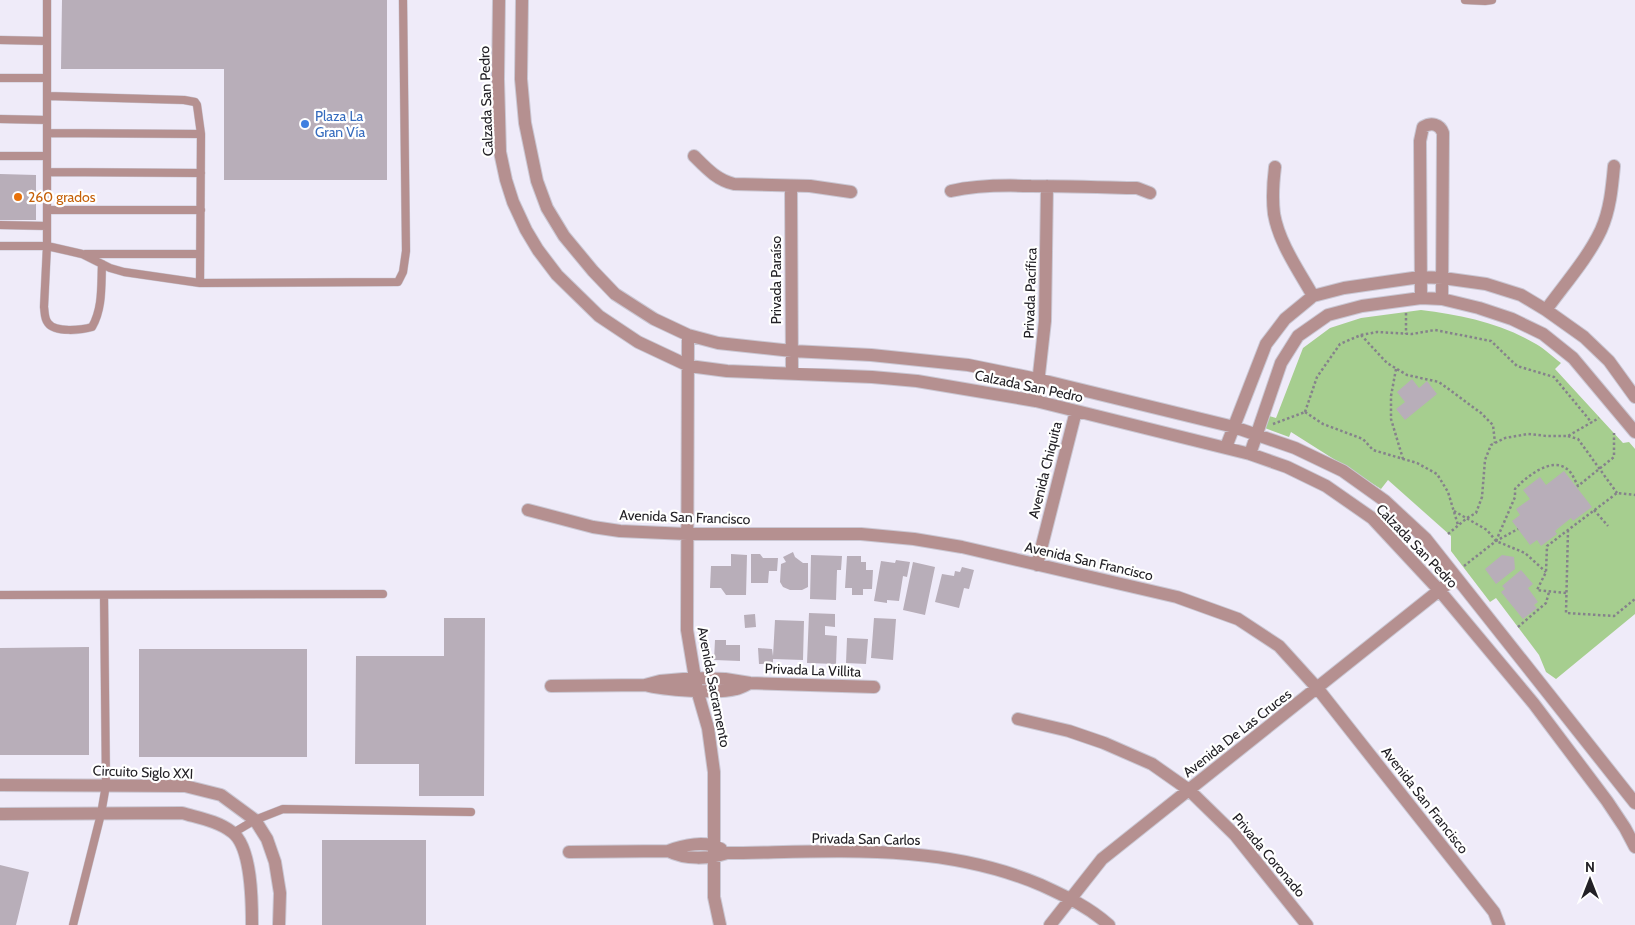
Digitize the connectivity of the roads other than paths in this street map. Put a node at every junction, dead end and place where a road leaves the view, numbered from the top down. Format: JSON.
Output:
{"nodes":[{"id":1,"x":46,"y":0,"type":"edge"},
{"id":2,"x":403,"y":0,"type":"edge"},
{"id":3,"x":499,"y":0,"type":"edge"},
{"id":4,"x":522,"y":0,"type":"edge"},
{"id":5,"x":1465,"y":0,"type":"edge"},
{"id":6,"x":1476,"y":0,"type":"edge"},
{"id":7,"x":1492,"y":0,"type":"edge"},
{"id":8,"x":0,"y":40,"type":"edge"},
{"id":9,"x":47,"y":40,"type":"junction"},
{"id":10,"x":0,"y":78,"type":"edge"},
{"id":11,"x":47,"y":78,"type":"junction"},
{"id":12,"x":498,"y":79,"type":"junction"},
{"id":13,"x":521,"y":79,"type":"junction"},
{"id":14,"x":47,"y":96,"type":"junction"},
{"id":15,"x":0,"y":119,"type":"edge"},
{"id":16,"x":47,"y":120,"type":"junction"},
{"id":17,"x":47,"y":133,"type":"junction"},
{"id":18,"x":201,"y":134,"type":"junction"},
{"id":19,"x":0,"y":156,"type":"edge"},
{"id":20,"x":47,"y":156,"type":"junction"},
{"id":21,"x":694,"y":156,"type":"dead end"},
{"id":22,"x":1614,"y":166,"type":"dead end"},
{"id":23,"x":1275,"y":167,"type":"dead end"},
{"id":24,"x":47,"y":172,"type":"junction"},
{"id":25,"x":201,"y":173,"type":"junction"},
{"id":26,"x":791,"y":186,"type":"junction"},
{"id":27,"x":1047,"y":186,"type":"junction"},
{"id":28,"x":950,"y":191,"type":"dead end"},
{"id":29,"x":851,"y":192,"type":"dead end"},
{"id":30,"x":1150,"y":193,"type":"dead end"},
{"id":31,"x":47,"y":210,"type":"junction"},
{"id":32,"x":201,"y":210,"type":"junction"},
{"id":33,"x":0,"y":225,"type":"edge"},
{"id":34,"x":47,"y":226,"type":"junction"},
{"id":35,"x":0,"y":246,"type":"edge"},
{"id":36,"x":47,"y":246,"type":"junction"},
{"id":37,"x":82,"y":254,"type":"junction"},
{"id":38,"x":200,"y":254,"type":"junction"},
{"id":39,"x":102,"y":264,"type":"junction"},
{"id":40,"x":1420,"y":277,"type":"junction"},
{"id":41,"x":1443,"y":278,"type":"junction"},
{"id":42,"x":200,"y":283,"type":"junction"},
{"id":43,"x":1313,"y":296,"type":"junction"},
{"id":44,"x":1420,"y":298,"type":"junction"},
{"id":45,"x":1442,"y":300,"type":"junction"},
{"id":46,"x":1546,"y":310,"type":"junction"},
{"id":47,"x":688,"y":335,"type":"junction"},
{"id":48,"x":792,"y":351,"type":"junction"},
{"id":49,"x":689,"y":366,"type":"junction"},
{"id":50,"x":792,"y":373,"type":"junction"},
{"id":51,"x":1037,"y":379,"type":"junction"},
{"id":52,"x":1635,"y":397,"type":"edge"},
{"id":53,"x":1036,"y":401,"type":"junction"},
{"id":54,"x":1076,"y":411,"type":"junction"},
{"id":55,"x":1234,"y":427,"type":"junction"},
{"id":56,"x":1634,"y":428,"type":"edge"},
{"id":57,"x":1256,"y":434,"type":"junction"},
{"id":58,"x":1226,"y":447,"type":"junction"},
{"id":59,"x":1250,"y":454,"type":"junction"},
{"id":60,"x":528,"y":510,"type":"dead end"},
{"id":61,"x":687,"y":534,"type":"junction"},
{"id":62,"x":1037,"y":565,"type":"junction"},
{"id":63,"x":1460,"y":572,"type":"junction"},
{"id":64,"x":1439,"y":590,"type":"junction"},
{"id":65,"x":383,"y":594,"type":"dead end"},
{"id":66,"x":0,"y":595,"type":"edge"},
{"id":67,"x":104,"y":595,"type":"junction"},
{"id":68,"x":696,"y":684,"type":"junction"},
{"id":69,"x":551,"y":686,"type":"dead end"},
{"id":70,"x":874,"y":687,"type":"dead end"},
{"id":71,"x":1318,"y":689,"type":"junction"},
{"id":72,"x":1547,"y":691,"type":"junction"},
{"id":73,"x":1534,"y":704,"type":"junction"},
{"id":74,"x":1018,"y":719,"type":"dead end"},
{"id":75,"x":0,"y":785,"type":"edge"},
{"id":76,"x":106,"y":785,"type":"junction"},
{"id":77,"x":1189,"y":790,"type":"junction"},
{"id":78,"x":1635,"y":803,"type":"edge"},
{"id":79,"x":471,"y":812,"type":"dead end"},
{"id":80,"x":0,"y":814,"type":"edge"},
{"id":81,"x":101,"y":814,"type":"junction"},
{"id":82,"x":255,"y":820,"type":"junction"},
{"id":83,"x":234,"y":833,"type":"junction"},
{"id":84,"x":1635,"y":847,"type":"edge"},
{"id":85,"x":714,"y":851,"type":"junction"},
{"id":86,"x":569,"y":852,"type":"dead end"},
{"id":87,"x":1070,"y":898,"type":"junction"},
{"id":88,"x":73,"y":925,"type":"edge"},
{"id":89,"x":252,"y":925,"type":"edge"},
{"id":90,"x":279,"y":925,"type":"edge"},
{"id":91,"x":720,"y":925,"type":"edge"},
{"id":92,"x":1050,"y":925,"type":"edge"},
{"id":93,"x":1109,"y":925,"type":"edge"},
{"id":94,"x":1307,"y":925,"type":"edge"},
{"id":95,"x":1500,"y":925,"type":"edge"}],
"edges":[{"from":1,"to":9,"type":"lane"},
{"from":2,"to":42,"type":"lane"},
{"from":3,"to":12,"type":"street","name":"Calzada San Pedro"},
{"from":4,"to":13,"type":"street","name":"Calzada San Pedro"},
{"from":5,"to":6,"type":"lane"},
{"from":6,"to":7,"type":"lane"},
{"from":8,"to":9,"type":"lane"},
{"from":9,"to":11,"type":"lane"},
{"from":10,"to":11,"type":"lane"},
{"from":11,"to":14,"type":"lane"},
{"from":12,"to":13,"type":"street"},
{"from":12,"to":49,"type":"street","name":"Calzada San Pedro"},
{"from":13,"to":47,"type":"street","name":"Calzada San Pedro"},
{"from":14,"to":16,"type":"lane"},
{"from":14,"to":18,"type":"lane"},
{"from":15,"to":16,"type":"lane"},
{"from":16,"to":17,"type":"lane"},
{"from":17,"to":18,"type":"lane"},
{"from":17,"to":20,"type":"lane"},
{"from":18,"to":25,"type":"lane"},
{"from":19,"to":20,"type":"lane"},
{"from":20,"to":24,"type":"lane"},
{"from":21,"to":26,"type":"street"},
{"from":22,"to":46,"type":"street"},
{"from":23,"to":43,"type":"street"},
{"from":24,"to":25,"type":"lane"},
{"from":24,"to":31,"type":"lane"},
{"from":25,"to":32,"type":"lane"},
{"from":26,"to":29,"type":"street"},
{"from":26,"to":48,"type":"street","name":"Privada Paraíso"},
{"from":27,"to":28,"type":"street"},
{"from":27,"to":30,"type":"street"},
{"from":27,"to":51,"type":"street","name":"Privada Pacífica"},
{"from":31,"to":32,"type":"lane"},
{"from":31,"to":34,"type":"lane"},
{"from":32,"to":38,"type":"lane"},
{"from":33,"to":34,"type":"lane"},
{"from":34,"to":36,"type":"lane"},
{"from":35,"to":36,"type":"lane"},
{"from":36,"to":37,"type":"lane"},
{"from":36,"to":39,"type":"lane"},
{"from":37,"to":38,"type":"lane"},
{"from":37,"to":39,"type":"lane"},
{"from":38,"to":42,"type":"lane"},
{"from":39,"to":42,"type":"lane"},
{"from":40,"to":41,"type":"street"},
{"from":40,"to":41,"type":"street"},
{"from":40,"to":43,"type":"street"},
{"from":40,"to":44,"type":"street"},
{"from":41,"to":45,"type":"street"},
{"from":41,"to":46,"type":"street"},
{"from":43,"to":55,"type":"street"},
{"from":44,"to":45,"type":"street"},
{"from":44,"to":57,"type":"street"},
{"from":45,"to":56,"type":"street"},
{"from":46,"to":52,"type":"street"},
{"from":47,"to":48,"type":"street","name":"Calzada San Pedro"},
{"from":47,"to":49,"type":"street","name":"Avenida Sacramento"},
{"from":48,"to":50,"type":"street","name":"Privada Paraíso"},
{"from":48,"to":51,"type":"street","name":"Calzada San Pedro"},
{"from":49,"to":50,"type":"street","name":"Calzada San Pedro"},
{"from":49,"to":61,"type":"street","name":"Avenida Sacramento"},
{"from":50,"to":53,"type":"street","name":"Calzada San Pedro"},
{"from":51,"to":53,"type":"street","name":"Privada Pacífica"},
{"from":51,"to":55,"type":"street","name":"Calzada San Pedro"},
{"from":53,"to":54,"type":"street","name":"Calzada San Pedro"},
{"from":54,"to":58,"type":"street","name":"Calzada San Pedro"},
{"from":54,"to":62,"type":"street","name":"Avenida Chiquita"},
{"from":55,"to":57,"type":"street","name":"Calzada San Pedro"},
{"from":55,"to":58,"type":"street"},
{"from":57,"to":59,"type":"street"},
{"from":57,"to":63,"type":"street","name":"Calzada San Pedro"},
{"from":58,"to":59,"type":"street","name":"Calzada San Pedro"},
{"from":59,"to":64,"type":"street","name":"Calzada San Pedro"},
{"from":60,"to":61,"type":"street","name":"Avenida San Francisco"},
{"from":61,"to":62,"type":"street","name":"Avenida San Francisco"},
{"from":61,"to":68,"type":"street","name":"Avenida Sacramento"},
{"from":62,"to":71,"type":"street","name":"Avenida San Francisco"},
{"from":63,"to":64,"type":"street","name":"Avenida De Las Cruces"},
{"from":63,"to":72,"type":"street","name":"Calzada San Pedro"},
{"from":64,"to":71,"type":"street","name":"Avenida De Las Cruces"},
{"from":64,"to":73,"type":"street","name":"Calzada San Pedro"},
{"from":65,"to":67,"type":"lane"},
{"from":66,"to":67,"type":"lane"},
{"from":67,"to":76,"type":"lane"},
{"from":68,"to":69,"type":"street","name":"Privada La Villita"},
{"from":68,"to":70,"type":"street","name":"Privada La Villita"},
{"from":68,"to":85,"type":"street","name":"Avenida Sacramento"},
{"from":71,"to":77,"type":"street","name":"Avenida De Las Cruces"},
{"from":71,"to":95,"type":"street","name":"Avenida San Francisco"},
{"from":72,"to":73,"type":"street"},
{"from":72,"to":78,"type":"street","name":"Calzada San Pedro"},
{"from":73,"to":84,"type":"street","name":"Calzada San Pedro"},
{"from":74,"to":77,"type":"street","name":"Privada Coronado"},
{"from":75,"to":76,"type":"street","name":"Circuito Siglo XXI"},
{"from":76,"to":81,"type":"lane"},
{"from":76,"to":82,"type":"street","name":"Circuito Siglo XXI"},
{"from":77,"to":87,"type":"street","name":"Avenida De Las Cruces"},
{"from":77,"to":94,"type":"street","name":"Privada Coronado"},
{"from":79,"to":82,"type":"lane"},
{"from":80,"to":81,"type":"street"},
{"from":81,"to":83,"type":"street"},
{"from":81,"to":88,"type":"lane"},
{"from":82,"to":83,"type":"lane"},
{"from":82,"to":90,"type":"street","name":"Circuito Siglo XXI"},
{"from":83,"to":89,"type":"street"},
{"from":85,"to":86,"type":"street","name":"Privada San Carlos"},
{"from":85,"to":87,"type":"street","name":"Privada San Carlos"},
{"from":85,"to":91,"type":"street","name":"Avenida Sacramento"},
{"from":87,"to":92,"type":"street","name":"Avenida De Las Cruces"},
{"from":87,"to":93,"type":"street","name":"Privada San Carlos"}]}
